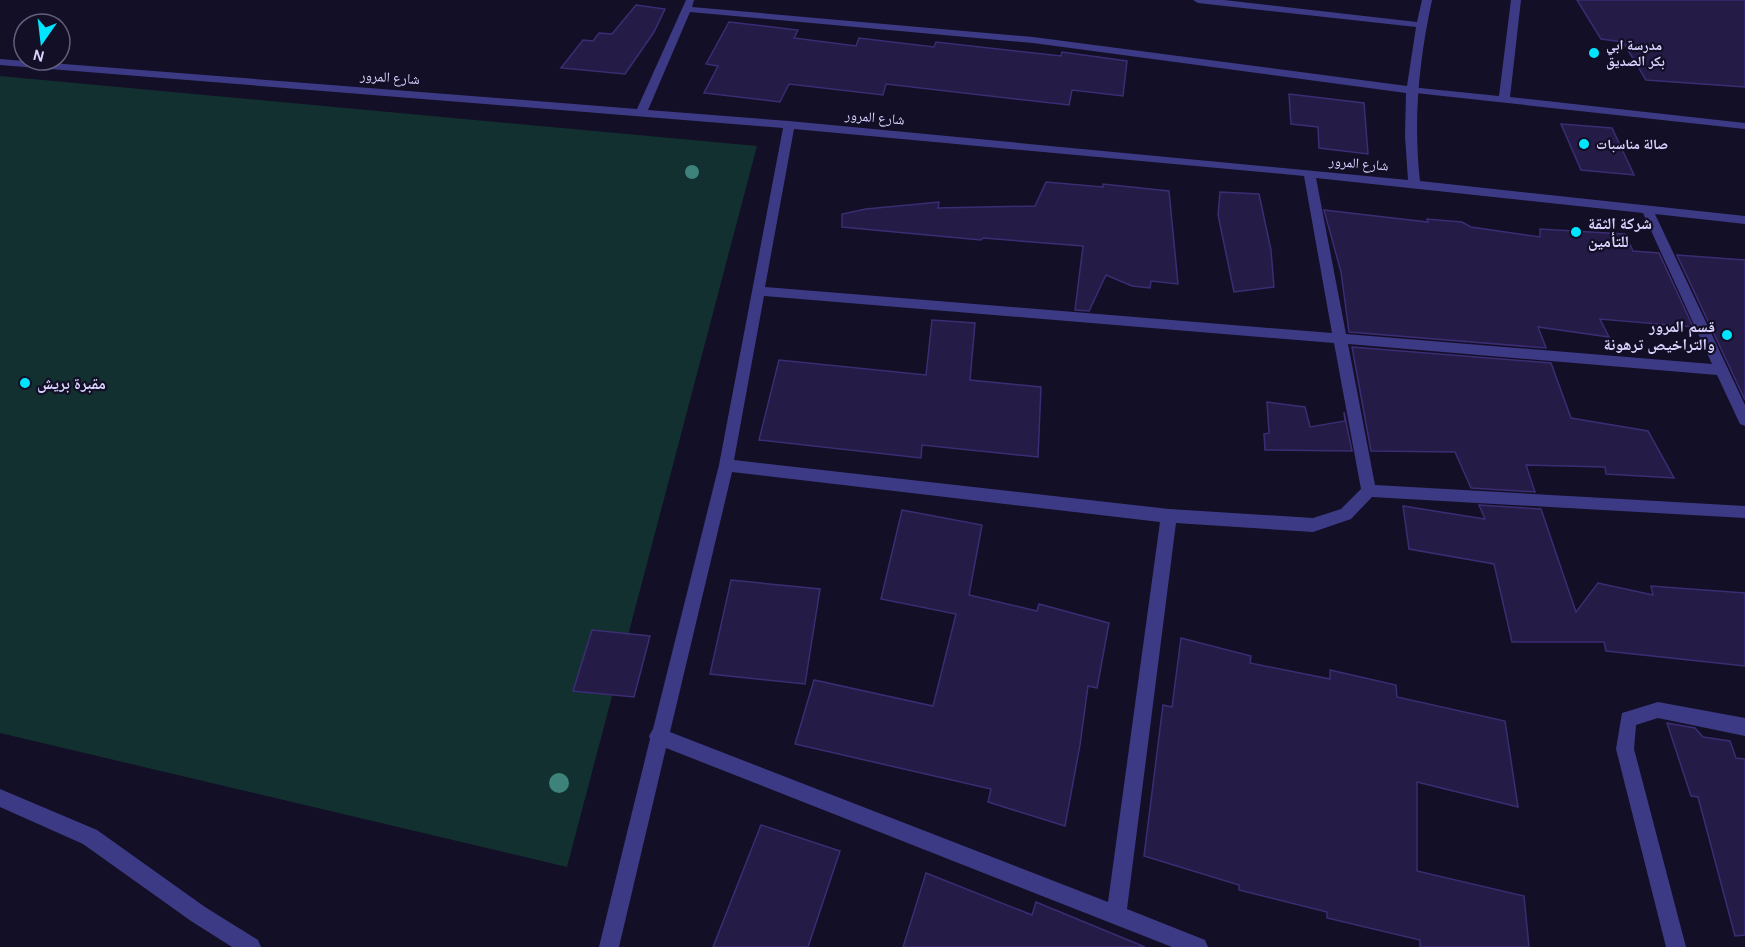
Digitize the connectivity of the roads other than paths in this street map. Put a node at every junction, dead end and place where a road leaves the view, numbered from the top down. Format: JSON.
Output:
{"nodes":[{"id":1,"x":1198,"y":0,"type":"edge"},
{"id":2,"x":1427,"y":0,"type":"edge"},
{"id":3,"x":1516,"y":0,"type":"edge"},
{"id":4,"x":688,"y":5,"type":"edge"},
{"id":5,"x":1421,"y":25,"type":"junction"},
{"id":6,"x":0,"y":62,"type":"edge"},
{"id":7,"x":1410,"y":90,"type":"junction"},
{"id":8,"x":1504,"y":100,"type":"junction"},
{"id":9,"x":642,"y":111,"type":"junction"},
{"id":10,"x":789,"y":124,"type":"junction"},
{"id":11,"x":1745,"y":126,"type":"edge"},
{"id":12,"x":1309,"y":173,"type":"junction"},
{"id":13,"x":1414,"y":183,"type":"junction"},
{"id":14,"x":1647,"y":209,"type":"junction"},
{"id":15,"x":1745,"y":220,"type":"edge"},
{"id":16,"x":759,"y":291,"type":"junction"},
{"id":17,"x":1341,"y":340,"type":"junction"},
{"id":18,"x":1722,"y":370,"type":"junction"},
{"id":19,"x":1745,"y":420,"type":"edge"},
{"id":20,"x":726,"y":465,"type":"junction"},
{"id":21,"x":1369,"y":491,"type":"junction"},
{"id":22,"x":1745,"y":512,"type":"edge"},
{"id":23,"x":1169,"y":516,"type":"junction"},
{"id":24,"x":1745,"y":727,"type":"edge"},
{"id":25,"x":658,"y":736,"type":"junction"},
{"id":26,"x":0,"y":798,"type":"edge"},
{"id":27,"x":1116,"y":915,"type":"junction"},
{"id":28,"x":251,"y":947,"type":"edge"},
{"id":29,"x":609,"y":947,"type":"edge"},
{"id":30,"x":1198,"y":947,"type":"edge"},
{"id":31,"x":1676,"y":947,"type":"edge"}],
"edges":[{"from":1,"to":5,"type":"street"},
{"from":2,"to":5,"type":"street"},
{"from":3,"to":8,"type":"street"},
{"from":4,"to":7,"type":"street"},
{"from":4,"to":9,"type":"street"},
{"from":5,"to":7,"type":"street"},
{"from":6,"to":9,"type":"street","name":"شارع المرور"},
{"from":7,"to":8,"type":"street"},
{"from":7,"to":13,"type":"street"},
{"from":8,"to":11,"type":"street"},
{"from":9,"to":10,"type":"street","name":"شارع المرور"},
{"from":10,"to":12,"type":"street","name":"شارع المرور"},
{"from":10,"to":16,"type":"street"},
{"from":12,"to":13,"type":"street","name":"شارع المرور"},
{"from":12,"to":17,"type":"street"},
{"from":13,"to":14,"type":"street","name":"شارع المرور"},
{"from":14,"to":15,"type":"street","name":"شارع المرور"},
{"from":14,"to":18,"type":"street"},
{"from":16,"to":17,"type":"street"},
{"from":16,"to":20,"type":"street"},
{"from":17,"to":18,"type":"street"},
{"from":17,"to":21,"type":"street"},
{"from":18,"to":19,"type":"street"},
{"from":20,"to":23,"type":"street"},
{"from":20,"to":25,"type":"street"},
{"from":21,"to":22,"type":"street"},
{"from":21,"to":23,"type":"street"},
{"from":23,"to":27,"type":"street"},
{"from":24,"to":31,"type":"street"},
{"from":25,"to":27,"type":"street"},
{"from":25,"to":29,"type":"street"},
{"from":26,"to":28,"type":"street"},
{"from":27,"to":30,"type":"street"}]}
